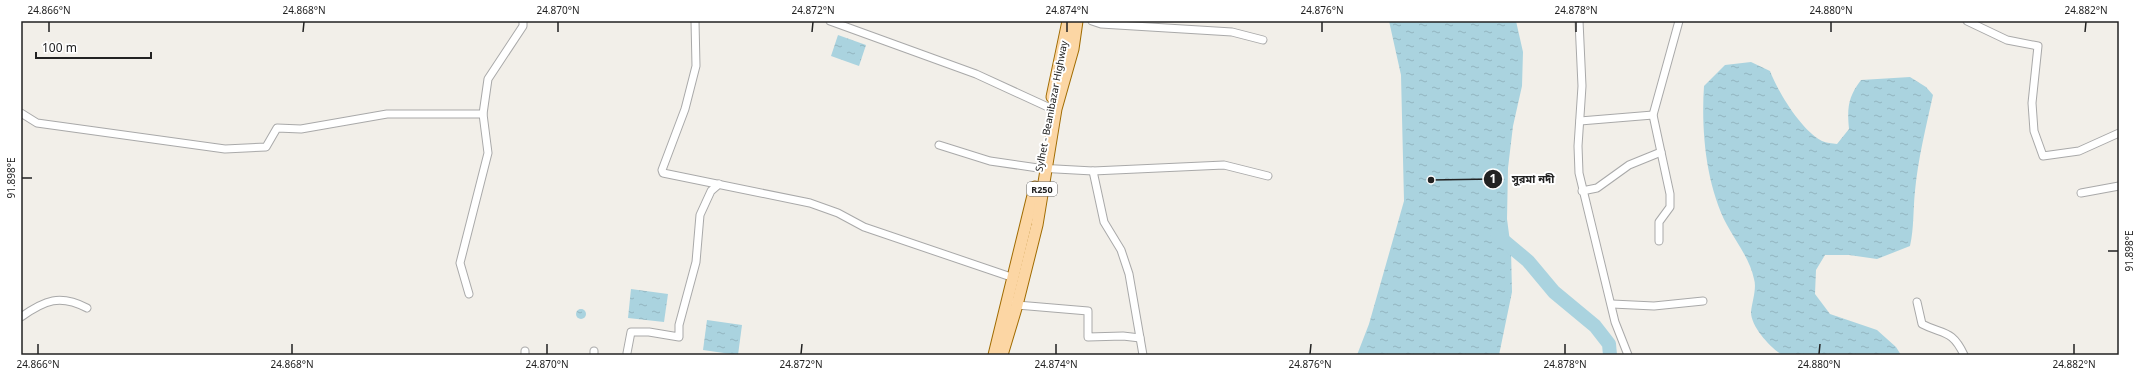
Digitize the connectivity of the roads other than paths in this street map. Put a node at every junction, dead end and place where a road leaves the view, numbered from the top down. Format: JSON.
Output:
{"nodes":[{"id":1,"x":523,"y":21,"type":"edge"},
{"id":2,"x":695,"y":21,"type":"edge"},
{"id":3,"x":830,"y":21,"type":"edge"},
{"id":4,"x":1068,"y":21,"type":"edge"},
{"id":5,"x":1077,"y":21,"type":"edge"},
{"id":6,"x":1092,"y":21,"type":"edge"},
{"id":7,"x":1579,"y":21,"type":"edge"},
{"id":8,"x":1679,"y":21,"type":"edge"},
{"id":9,"x":1967,"y":21,"type":"edge"},
{"id":10,"x":1263,"y":40,"type":"dead end"},
{"id":11,"x":1050,"y":108,"type":"junction"},
{"id":12,"x":21,"y":113,"type":"edge"},
{"id":13,"x":483,"y":114,"type":"junction"},
{"id":14,"x":1653,"y":115,"type":"junction"},
{"id":15,"x":1580,"y":122,"type":"junction"},
{"id":16,"x":2119,"y":133,"type":"edge"},
{"id":17,"x":940,"y":145,"type":"dead end"},
{"id":18,"x":1661,"y":152,"type":"junction"},
{"id":19,"x":1042,"y":168,"type":"junction"},
{"id":20,"x":1093,"y":171,"type":"junction"},
{"id":21,"x":1268,"y":176,"type":"dead end"},
{"id":22,"x":719,"y":184,"type":"junction"},
{"id":23,"x":2119,"y":186,"type":"edge"},
{"id":24,"x":1582,"y":191,"type":"junction"},
{"id":25,"x":2081,"y":193,"type":"dead end"},
{"id":26,"x":1659,"y":241,"type":"dead end"},
{"id":27,"x":1014,"y":278,"type":"junction"},
{"id":28,"x":469,"y":294,"type":"dead end"},
{"id":29,"x":1010,"y":294,"type":"junction"},
{"id":30,"x":1703,"y":301,"type":"dead end"},
{"id":31,"x":1917,"y":302,"type":"dead end"},
{"id":32,"x":1612,"y":304,"type":"junction"},
{"id":33,"x":1017,"y":305,"type":"junction"},
{"id":34,"x":87,"y":308,"type":"dead end"},
{"id":35,"x":21,"y":317,"type":"edge"},
{"id":36,"x":1140,"y":338,"type":"junction"},
{"id":37,"x":627,"y":353,"type":"dead end"},
{"id":38,"x":994,"y":355,"type":"edge"},
{"id":39,"x":1002,"y":355,"type":"edge"},
{"id":40,"x":1143,"y":355,"type":"edge"},
{"id":41,"x":1628,"y":355,"type":"edge"},
{"id":42,"x":1964,"y":355,"type":"edge"}],
"edges":[{"from":1,"to":13,"type":"street"},
{"from":2,"to":22,"type":"street"},
{"from":3,"to":11,"type":"street"},
{"from":4,"to":11,"type":"main road","name":"Sylhet - Beanibazar Highway","number":"R250"},
{"from":5,"to":19,"type":"main road","name":"Sylhet - Beanibazar Highway","number":"R250"},
{"from":6,"to":10,"type":"street"},
{"from":7,"to":15,"type":"street"},
{"from":8,"to":14,"type":"street"},
{"from":9,"to":16,"type":"street"},
{"from":11,"to":19,"type":"main road","name":"Sylhet - Beanibazar Highway","number":"R250"},
{"from":12,"to":13,"type":"street"},
{"from":13,"to":28,"type":"street"},
{"from":14,"to":15,"type":"street"},
{"from":14,"to":18,"type":"street"},
{"from":15,"to":24,"type":"street"},
{"from":17,"to":19,"type":"street"},
{"from":18,"to":24,"type":"street"},
{"from":18,"to":26,"type":"street"},
{"from":19,"to":20,"type":"street"},
{"from":19,"to":27,"type":"main road","name":"Sylhet - Beanibazar Highway","number":"R250"},
{"from":19,"to":33,"type":"main road","name":"Sylhet - Beanibazar Highway","number":"R250"},
{"from":20,"to":21,"type":"street"},
{"from":20,"to":36,"type":"street"},
{"from":22,"to":27,"type":"street"},
{"from":22,"to":37,"type":"street"},
{"from":23,"to":25,"type":"street"},
{"from":24,"to":32,"type":"street"},
{"from":27,"to":29,"type":"main road","name":"Sylhet - Beanibazar Highway","number":"R250"},
{"from":29,"to":33,"type":"street"},
{"from":29,"to":38,"type":"main road","name":"Sylhet - Beanibazar Highway","number":"R250"},
{"from":30,"to":32,"type":"street"},
{"from":31,"to":42,"type":"street"},
{"from":32,"to":41,"type":"street"},
{"from":33,"to":36,"type":"street"},
{"from":33,"to":39,"type":"main road","name":"Sylhet - Beanibazar Highway","number":"R250"},
{"from":34,"to":35,"type":"street"},
{"from":36,"to":40,"type":"street"}]}
